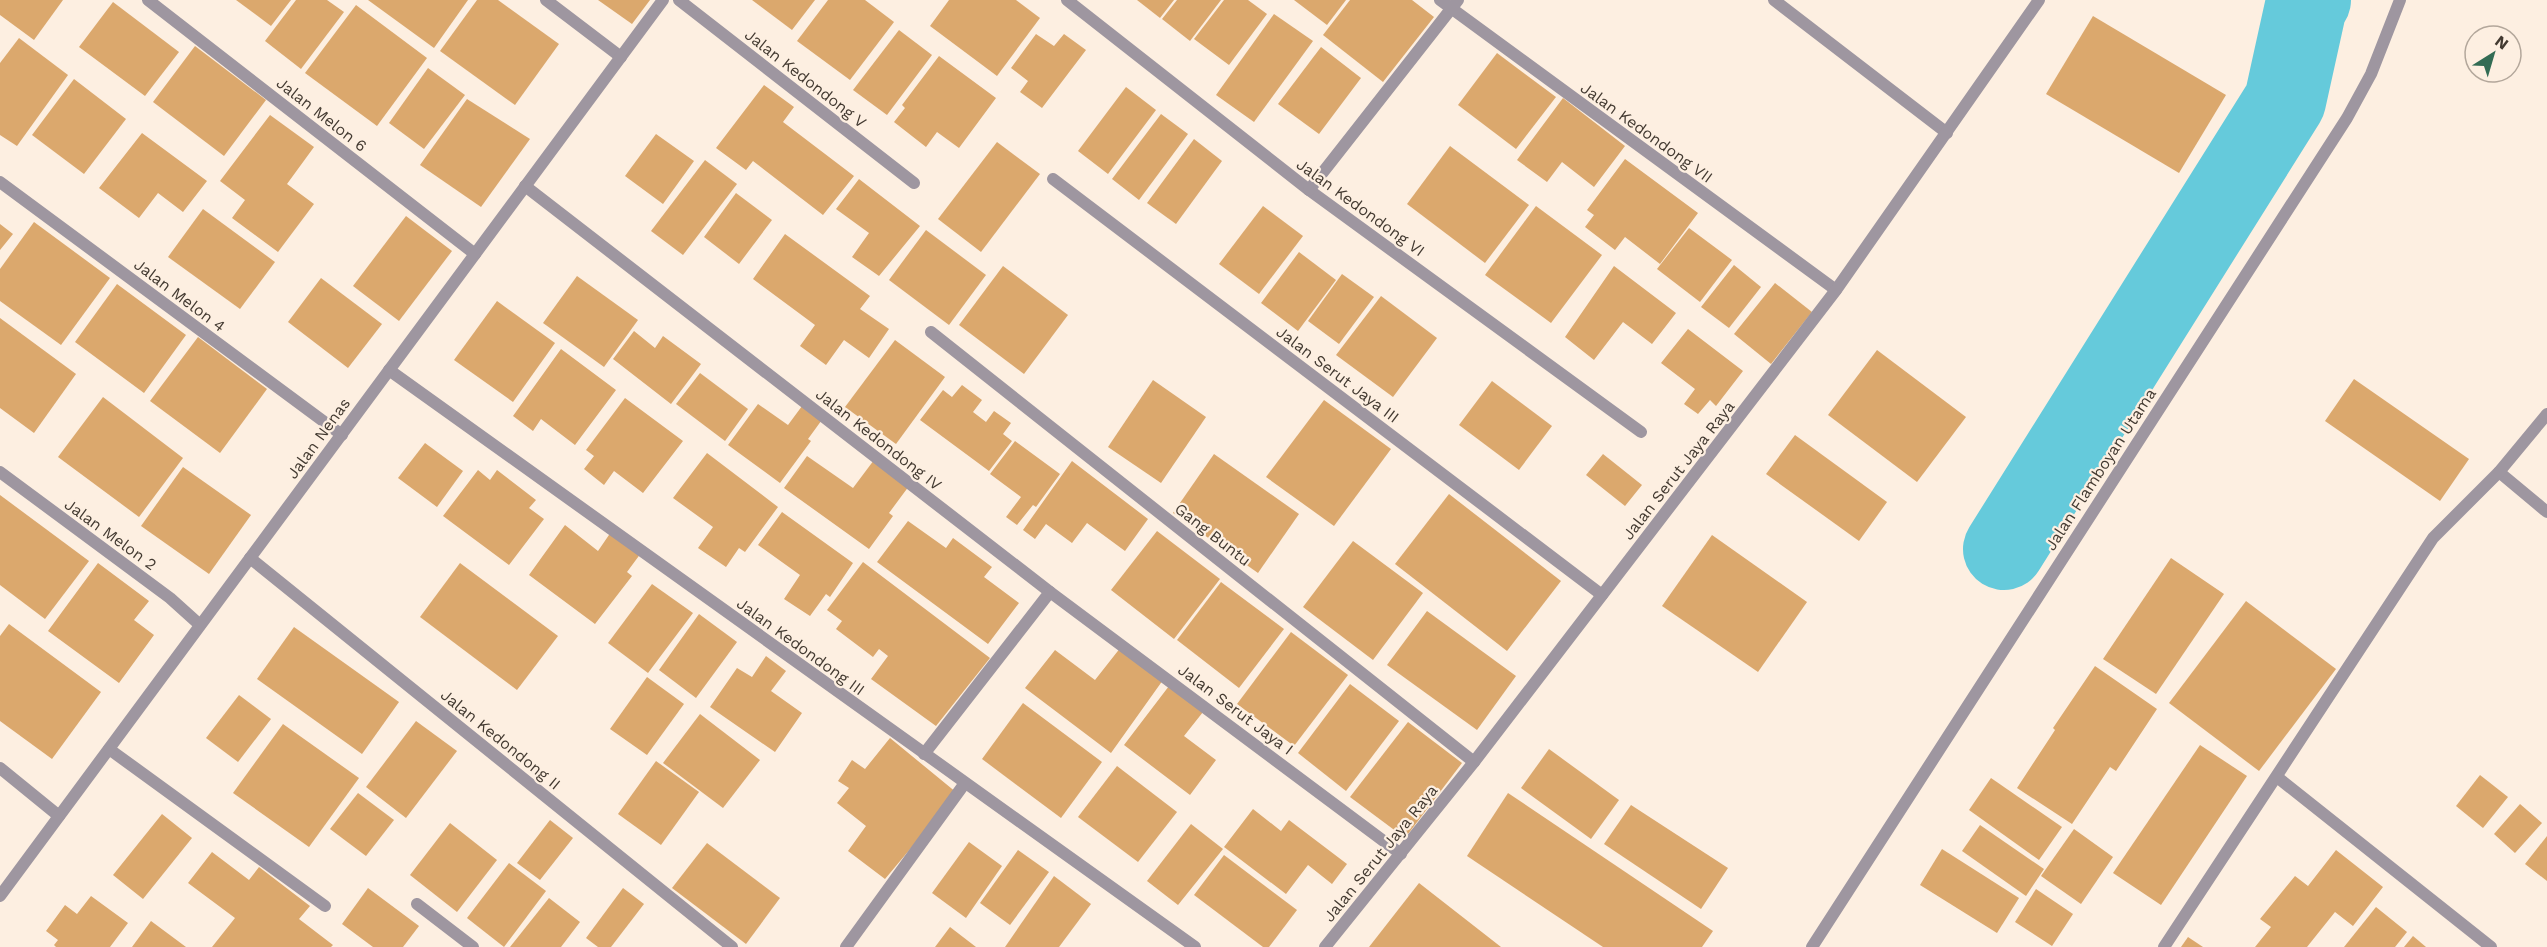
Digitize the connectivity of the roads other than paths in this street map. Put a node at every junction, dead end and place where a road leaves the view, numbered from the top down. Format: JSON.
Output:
{"nodes":[{"id":1,"x":148,"y":0,"type":"edge"},
{"id":2,"x":546,"y":0,"type":"edge"},
{"id":3,"x":663,"y":0,"type":"edge"},
{"id":4,"x":679,"y":0,"type":"edge"},
{"id":5,"x":1067,"y":0,"type":"edge"},
{"id":6,"x":1440,"y":0,"type":"edge"},
{"id":7,"x":1774,"y":0,"type":"edge"},
{"id":8,"x":2039,"y":0,"type":"edge"},
{"id":9,"x":2400,"y":0,"type":"edge"},
{"id":10,"x":1454,"y":4,"type":"edge"},
{"id":11,"x":621,"y":57,"type":"junction"},
{"id":12,"x":1947,"y":133,"type":"junction"},
{"id":13,"x":1053,"y":179,"type":"dead end"},
{"id":14,"x":0,"y":182,"type":"edge"},
{"id":15,"x":914,"y":183,"type":"dead end"},
{"id":16,"x":525,"y":186,"type":"junction"},
{"id":17,"x":1310,"y":190,"type":"junction"},
{"id":18,"x":475,"y":254,"type":"junction"},
{"id":19,"x":1836,"y":290,"type":"junction"},
{"id":20,"x":931,"y":332,"type":"dead end"},
{"id":21,"x":389,"y":370,"type":"junction"},
{"id":22,"x":2547,"y":414,"type":"edge"},
{"id":23,"x":1641,"y":432,"type":"dead end"},
{"id":24,"x":342,"y":435,"type":"junction"},
{"id":25,"x":0,"y":472,"type":"edge"},
{"id":26,"x":2499,"y":472,"type":"junction"},
{"id":27,"x":2547,"y":512,"type":"edge"},
{"id":28,"x":250,"y":558,"type":"junction"},
{"id":29,"x":1050,"y":592,"type":"junction"},
{"id":30,"x":1602,"y":595,"type":"junction"},
{"id":31,"x":200,"y":625,"type":"junction"},
{"id":32,"x":109,"y":749,"type":"junction"},
{"id":33,"x":924,"y":754,"type":"junction"},
{"id":34,"x":1474,"y":762,"type":"junction"},
{"id":35,"x":0,"y":768,"type":"edge"},
{"id":36,"x":2277,"y":777,"type":"junction"},
{"id":37,"x":965,"y":783,"type":"junction"},
{"id":38,"x":59,"y":816,"type":"junction"},
{"id":39,"x":1401,"y":854,"type":"junction"},
{"id":40,"x":0,"y":896,"type":"edge"},
{"id":41,"x":417,"y":904,"type":"dead end"},
{"id":42,"x":325,"y":906,"type":"dead end"},
{"id":43,"x":474,"y":947,"type":"edge"},
{"id":44,"x":732,"y":947,"type":"edge"},
{"id":45,"x":846,"y":947,"type":"edge"},
{"id":46,"x":1195,"y":947,"type":"edge"},
{"id":47,"x":1325,"y":947,"type":"edge"},
{"id":48,"x":1812,"y":947,"type":"edge"},
{"id":49,"x":2164,"y":947,"type":"edge"},
{"id":50,"x":2490,"y":947,"type":"edge"}],
"edges":[{"from":1,"to":18,"type":"street","name":"Jalan Melon 6"},
{"from":2,"to":11,"type":"street"},
{"from":3,"to":11,"type":"street","name":"Jalan Nenas"},
{"from":4,"to":15,"type":"street","name":"Jalan Kedondong V"},
{"from":5,"to":17,"type":"street","name":"Jalan Kedondong VI"},
{"from":6,"to":10,"type":"street","name":"Jalan Kedondong VII"},
{"from":7,"to":12,"type":"street"},
{"from":8,"to":12,"type":"street","name":"Jalan Serut Jaya Raya"},
{"from":9,"to":48,"type":"street","name":"Jalan Flamboyan Utama"},
{"from":10,"to":17,"type":"street"},
{"from":10,"to":19,"type":"street","name":"Jalan Kedondong VII"},
{"from":11,"to":16,"type":"street","name":"Jalan Nenas"},
{"from":12,"to":19,"type":"street","name":"Jalan Serut Jaya Raya"},
{"from":13,"to":30,"type":"street","name":"Jalan Serut Jaya III"},
{"from":14,"to":24,"type":"street","name":"Jalan Melon 4"},
{"from":16,"to":18,"type":"street","name":"Jalan Nenas"},
{"from":16,"to":29,"type":"street","name":"Jalan Kedondong IV"},
{"from":17,"to":23,"type":"street","name":"Jalan Kedondong VI"},
{"from":18,"to":21,"type":"street","name":"Jalan Nenas"},
{"from":19,"to":30,"type":"street","name":"Jalan Serut Jaya Raya"},
{"from":20,"to":34,"type":"street","name":"Gang Buntu"},
{"from":21,"to":24,"type":"street","name":"Jalan Nenas"},
{"from":21,"to":33,"type":"street","name":"Jalan Kedondong III"},
{"from":22,"to":26,"type":"street"},
{"from":24,"to":28,"type":"street","name":"Jalan Nenas"},
{"from":25,"to":31,"type":"street","name":"Jalan Melon 2"},
{"from":26,"to":27,"type":"street"},
{"from":26,"to":36,"type":"street"},
{"from":28,"to":31,"type":"street","name":"Jalan Nenas"},
{"from":28,"to":44,"type":"street","name":"Jalan Kedondong II"},
{"from":29,"to":33,"type":"street"},
{"from":29,"to":39,"type":"street","name":"Jalan Serut Jaya I"},
{"from":30,"to":34,"type":"street","name":"Jalan Serut Jaya Raya"},
{"from":31,"to":32,"type":"street","name":"Jalan Nenas"},
{"from":32,"to":38,"type":"street","name":"Jalan Nenas"},
{"from":32,"to":42,"type":"street"},
{"from":33,"to":37,"type":"street","name":"Jalan Kedondong III"},
{"from":34,"to":39,"type":"street","name":"Jalan Serut Jaya Raya"},
{"from":35,"to":38,"type":"street"},
{"from":36,"to":49,"type":"street"},
{"from":36,"to":50,"type":"street"},
{"from":37,"to":45,"type":"street"},
{"from":37,"to":46,"type":"street","name":"Jalan Kedondong III"},
{"from":38,"to":40,"type":"street","name":"Jalan Nenas"},
{"from":39,"to":47,"type":"street","name":"Jalan Serut Jaya Raya"},
{"from":41,"to":43,"type":"street"}]}
